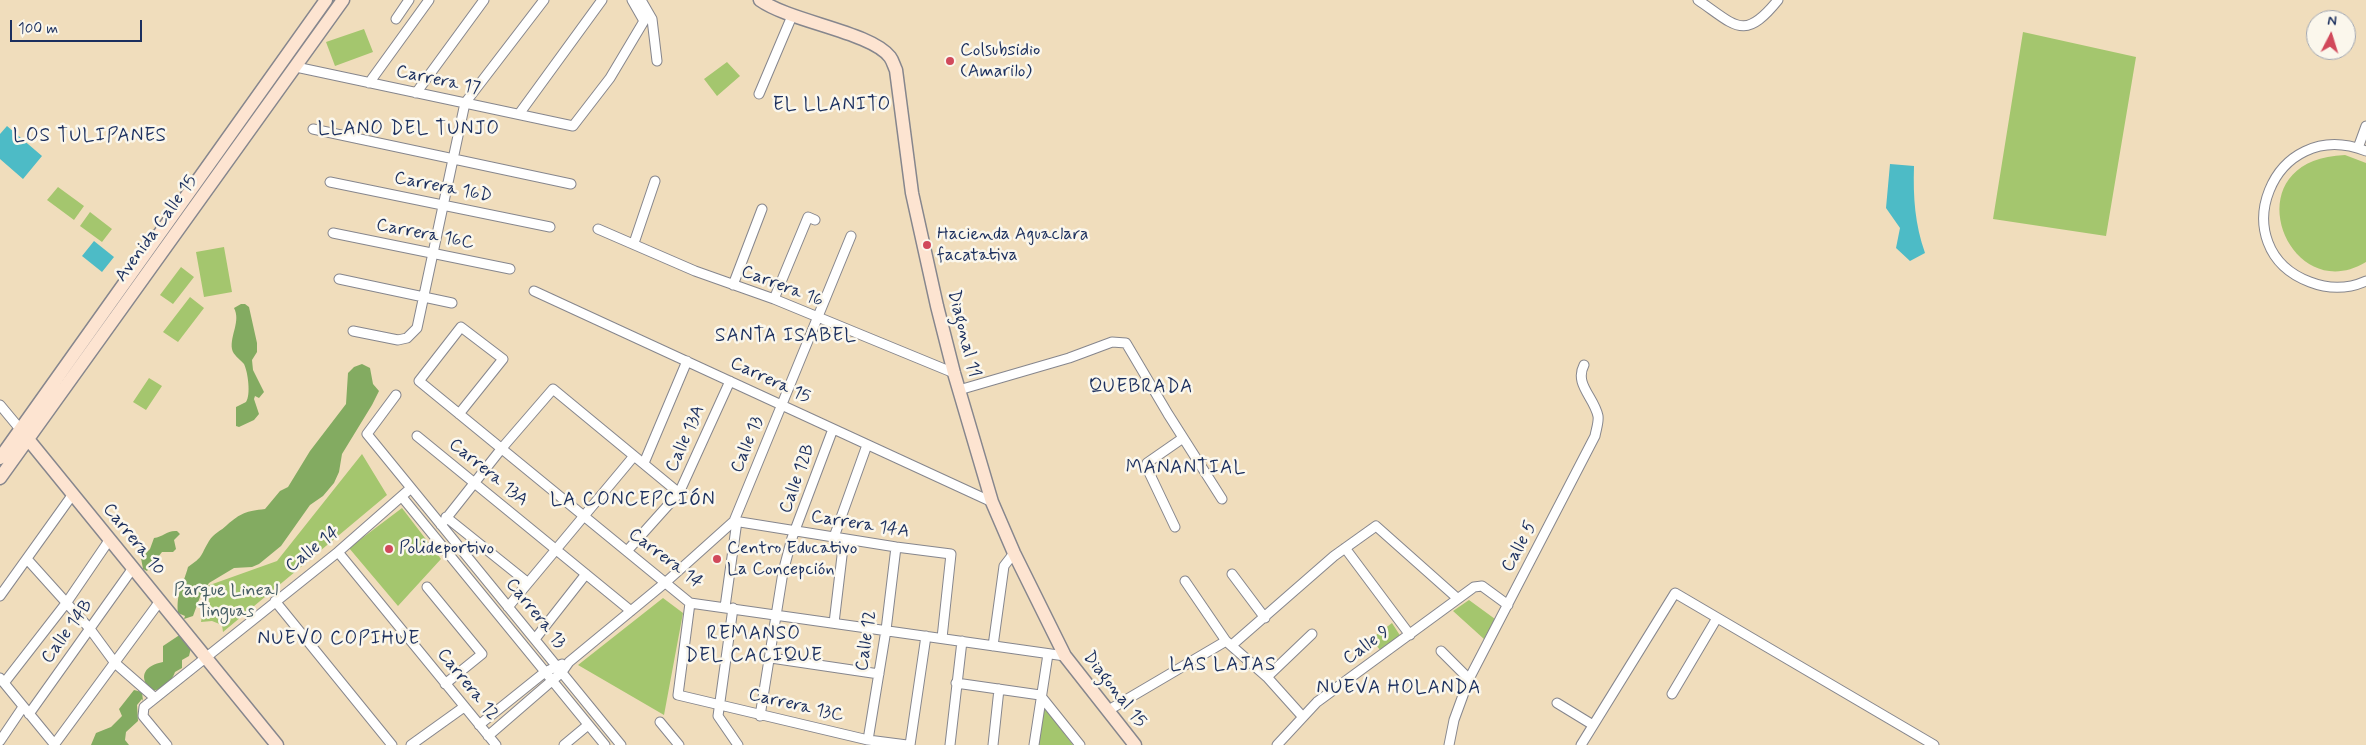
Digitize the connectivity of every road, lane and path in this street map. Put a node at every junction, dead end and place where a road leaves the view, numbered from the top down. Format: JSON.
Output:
{"nodes":[{"id":1,"x":326,"y":0,"type":"edge"},
{"id":2,"x":343,"y":0,"type":"edge"},
{"id":3,"x":409,"y":0,"type":"edge"},
{"id":4,"x":429,"y":0,"type":"edge"},
{"id":5,"x":484,"y":0,"type":"edge"},
{"id":6,"x":544,"y":0,"type":"edge"},
{"id":7,"x":602,"y":0,"type":"edge"},
{"id":8,"x":632,"y":0,"type":"edge"},
{"id":9,"x":641,"y":0,"type":"edge"},
{"id":10,"x":760,"y":0,"type":"edge"},
{"id":11,"x":1698,"y":0,"type":"edge"},
{"id":12,"x":1778,"y":0,"type":"edge"},
{"id":13,"x":792,"y":16,"type":"junction"},
{"id":14,"x":396,"y":19,"type":"dead end"},
{"id":15,"x":284,"y":58,"type":"junction"},
{"id":16,"x":657,"y":61,"type":"dead end"},
{"id":17,"x":296,"y":66,"type":"junction"},
{"id":18,"x":369,"y":83,"type":"junction"},
{"id":19,"x":416,"y":93,"type":"junction"},
{"id":20,"x":759,"y":94,"type":"dead end"},
{"id":21,"x":465,"y":103,"type":"junction"},
{"id":22,"x":519,"y":114,"type":"junction"},
{"id":23,"x":2366,"y":126,"type":"edge"},
{"id":24,"x":313,"y":129,"type":"dead end"},
{"id":25,"x":2362,"y":149,"type":"edge"},
{"id":26,"x":454,"y":159,"type":"junction"},
{"id":27,"x":655,"y":181,"type":"dead end"},
{"id":28,"x":330,"y":182,"type":"dead end"},
{"id":29,"x":571,"y":184,"type":"dead end"},
{"id":30,"x":444,"y":205,"type":"junction"},
{"id":31,"x":762,"y":209,"type":"dead end"},
{"id":32,"x":815,"y":220,"type":"dead end"},
{"id":33,"x":550,"y":226,"type":"dead end"},
{"id":34,"x":598,"y":229,"type":"dead end"},
{"id":35,"x":333,"y":233,"type":"dead end"},
{"id":36,"x":851,"y":236,"type":"dead end"},
{"id":37,"x":634,"y":244,"type":"junction"},
{"id":38,"x":434,"y":254,"type":"junction"},
{"id":39,"x":510,"y":269,"type":"dead end"},
{"id":40,"x":339,"y":279,"type":"dead end"},
{"id":41,"x":2366,"y":281,"type":"edge"},
{"id":42,"x":733,"y":285,"type":"junction"},
{"id":43,"x":534,"y":291,"type":"dead end"},
{"id":44,"x":424,"y":297,"type":"junction"},
{"id":45,"x":774,"y":299,"type":"junction"},
{"id":46,"x":452,"y":303,"type":"dead end"},
{"id":47,"x":816,"y":317,"type":"junction"},
{"id":48,"x":353,"y":331,"type":"dead end"},
{"id":49,"x":686,"y":361,"type":"junction"},
{"id":50,"x":1584,"y":365,"type":"dead end"},
{"id":51,"x":954,"y":373,"type":"junction"},
{"id":52,"x":730,"y":381,"type":"junction"},
{"id":53,"x":959,"y":390,"type":"junction"},
{"id":54,"x":396,"y":395,"type":"dead end"},
{"id":55,"x":0,"y":404,"type":"edge"},
{"id":56,"x":782,"y":404,"type":"junction"},
{"id":57,"x":460,"y":414,"type":"junction"},
{"id":58,"x":833,"y":429,"type":"junction"},
{"id":59,"x":24,"y":434,"type":"junction"},
{"id":60,"x":417,"y":436,"type":"dead end"},
{"id":61,"x":1183,"y":438,"type":"junction"},
{"id":62,"x":867,"y":445,"type":"junction"},
{"id":63,"x":502,"y":448,"type":"junction"},
{"id":64,"x":634,"y":456,"type":"junction"},
{"id":65,"x":0,"y":458,"type":"edge"},
{"id":66,"x":644,"y":463,"type":"junction"},
{"id":67,"x":0,"y":478,"type":"edge"},
{"id":68,"x":474,"y":483,"type":"junction"},
{"id":69,"x":411,"y":488,"type":"junction"},
{"id":70,"x":679,"y":493,"type":"junction"},
{"id":71,"x":73,"y":494,"type":"junction"},
{"id":72,"x":402,"y":497,"type":"junction"},
{"id":73,"x":1222,"y":499,"type":"dead end"},
{"id":74,"x":992,"y":502,"type":"junction"},
{"id":75,"x":584,"y":516,"type":"junction"},
{"id":76,"x":444,"y":521,"type":"junction"},
{"id":77,"x":736,"y":521,"type":"junction"},
{"id":78,"x":1176,"y":526,"type":"dead end"},
{"id":79,"x":796,"y":531,"type":"junction"},
{"id":80,"x":834,"y":537,"type":"junction"},
{"id":81,"x":844,"y":539,"type":"junction"},
{"id":82,"x":110,"y":540,"type":"junction"},
{"id":83,"x":896,"y":547,"type":"junction"},
{"id":84,"x":1345,"y":548,"type":"junction"},
{"id":85,"x":555,"y":550,"type":"junction"},
{"id":86,"x":627,"y":551,"type":"junction"},
{"id":87,"x":338,"y":552,"type":"junction"},
{"id":88,"x":1014,"y":553,"type":"junction"},
{"id":89,"x":27,"y":559,"type":"junction"},
{"id":90,"x":133,"y":568,"type":"junction"},
{"id":91,"x":586,"y":574,"type":"junction"},
{"id":92,"x":1232,"y":574,"type":"dead end"},
{"id":93,"x":1185,"y":581,"type":"dead end"},
{"id":94,"x":527,"y":582,"type":"junction"},
{"id":95,"x":666,"y":582,"type":"junction"},
{"id":96,"x":427,"y":587,"type":"dead end"},
{"id":97,"x":0,"y":596,"type":"edge"},
{"id":98,"x":1457,"y":598,"type":"junction"},
{"id":99,"x":160,"y":601,"type":"junction"},
{"id":100,"x":275,"y":601,"type":"junction"},
{"id":101,"x":66,"y":602,"type":"junction"},
{"id":102,"x":690,"y":603,"type":"junction"},
{"id":103,"x":1508,"y":605,"type":"junction"},
{"id":104,"x":508,"y":607,"type":"junction"},
{"id":105,"x":729,"y":608,"type":"junction"},
{"id":106,"x":631,"y":611,"type":"junction"},
{"id":107,"x":778,"y":615,"type":"junction"},
{"id":108,"x":1265,"y":618,"type":"junction"},
{"id":109,"x":1717,"y":618,"type":"junction"},
{"id":110,"x":834,"y":623,"type":"junction"},
{"id":111,"x":90,"y":629,"type":"junction"},
{"id":112,"x":886,"y":630,"type":"junction"},
{"id":113,"x":1312,"y":634,"type":"dead end"},
{"id":114,"x":1410,"y":635,"type":"junction"},
{"id":115,"x":926,"y":636,"type":"junction"},
{"id":116,"x":942,"y":638,"type":"junction"},
{"id":117,"x":535,"y":639,"type":"junction"},
{"id":118,"x":962,"y":641,"type":"junction"},
{"id":119,"x":1229,"y":643,"type":"junction"},
{"id":120,"x":993,"y":646,"type":"junction"},
{"id":121,"x":1441,"y":651,"type":"dead end"},
{"id":122,"x":1048,"y":654,"type":"junction"},
{"id":123,"x":1065,"y":656,"type":"junction"},
{"id":124,"x":205,"y":657,"type":"junction"},
{"id":125,"x":771,"y":658,"type":"junction"},
{"id":126,"x":115,"y":663,"type":"junction"},
{"id":127,"x":559,"y":669,"type":"junction"},
{"id":128,"x":545,"y":672,"type":"junction"},
{"id":129,"x":879,"y":674,"type":"junction"},
{"id":130,"x":1267,"y":677,"type":"junction"},
{"id":131,"x":1469,"y":679,"type":"junction"},
{"id":132,"x":2,"y":681,"type":"edge"},
{"id":133,"x":552,"y":681,"type":"junction"},
{"id":134,"x":956,"y":683,"type":"junction"},
{"id":135,"x":445,"y":684,"type":"junction"},
{"id":136,"x":999,"y":689,"type":"junction"},
{"id":137,"x":1672,"y":694,"type":"dead end"},
{"id":138,"x":1040,"y":695,"type":"junction"},
{"id":139,"x":154,"y":698,"type":"junction"},
{"id":140,"x":720,"y":704,"type":"junction"},
{"id":141,"x":1558,"y":704,"type":"dead end"},
{"id":142,"x":464,"y":707,"type":"junction"},
{"id":143,"x":26,"y":710,"type":"junction"},
{"id":144,"x":1107,"y":710,"type":"junction"},
{"id":145,"x":760,"y":716,"type":"junction"},
{"id":146,"x":1302,"y":716,"type":"junction"},
{"id":147,"x":660,"y":722,"type":"dead end"},
{"id":148,"x":479,"y":725,"type":"junction"},
{"id":149,"x":1593,"y":725,"type":"junction"},
{"id":150,"x":588,"y":726,"type":"junction"},
{"id":151,"x":488,"y":736,"type":"junction"},
{"id":152,"x":0,"y":740,"type":"edge"},
{"id":153,"x":868,"y":740,"type":"junction"},
{"id":154,"x":54,"y":745,"type":"edge"},
{"id":155,"x":167,"y":745,"type":"edge"},
{"id":156,"x":277,"y":745,"type":"edge"},
{"id":157,"x":392,"y":745,"type":"edge"},
{"id":158,"x":411,"y":745,"type":"edge"},
{"id":159,"x":496,"y":745,"type":"edge"},
{"id":160,"x":564,"y":745,"type":"edge"},
{"id":161,"x":605,"y":745,"type":"edge"},
{"id":162,"x":621,"y":745,"type":"edge"},
{"id":163,"x":679,"y":745,"type":"edge"},
{"id":164,"x":738,"y":745,"type":"edge"},
{"id":165,"x":909,"y":745,"type":"edge"},
{"id":166,"x":950,"y":745,"type":"edge"},
{"id":167,"x":993,"y":745,"type":"edge"},
{"id":168,"x":1034,"y":745,"type":"edge"},
{"id":169,"x":1080,"y":745,"type":"edge"},
{"id":170,"x":1135,"y":745,"type":"edge"},
{"id":171,"x":1277,"y":745,"type":"edge"},
{"id":172,"x":1449,"y":745,"type":"edge"},
{"id":173,"x":1580,"y":745,"type":"edge"},
{"id":174,"x":1934,"y":745,"type":"edge"}],
"edges":[{"from":1,"to":15,"type":"street","name":"Avenida Calle 15"},
{"from":2,"to":17,"type":"street","name":"Avenida Calle 15"},
{"from":3,"to":14,"type":"street"},
{"from":4,"to":18,"type":"street"},
{"from":5,"to":19,"type":"street"},
{"from":6,"to":21,"type":"street"},
{"from":7,"to":22,"type":"street"},
{"from":8,"to":22,"type":"street","name":"Carrera 17"},
{"from":9,"to":16,"type":"street"},
{"from":10,"to":13,"type":"street","name":"Diagonal 11"},
{"from":11,"to":12,"type":"street"},
{"from":13,"to":20,"type":"street"},
{"from":13,"to":51,"type":"street","name":"Diagonal 11"},
{"from":15,"to":17,"type":"street"},
{"from":15,"to":59,"type":"street","name":"Avenida Calle 15"},
{"from":17,"to":18,"type":"street","name":"Carrera 17"},
{"from":17,"to":59,"type":"street","name":"Avenida Calle 15"},
{"from":18,"to":19,"type":"street","name":"Carrera 17"},
{"from":19,"to":21,"type":"street","name":"Carrera 17"},
{"from":21,"to":22,"type":"street","name":"Carrera 17"},
{"from":21,"to":26,"type":"street"},
{"from":23,"to":25,"type":"street"},
{"from":24,"to":26,"type":"street"},
{"from":25,"to":41,"type":"street"},
{"from":26,"to":29,"type":"street"},
{"from":26,"to":30,"type":"street"},
{"from":27,"to":37,"type":"street"},
{"from":28,"to":30,"type":"street","name":"Carrera 16D"},
{"from":30,"to":33,"type":"street","name":"Carrera 16D"},
{"from":30,"to":38,"type":"street"},
{"from":31,"to":42,"type":"street"},
{"from":32,"to":45,"type":"street"},
{"from":34,"to":37,"type":"street","name":"Carrera 16"},
{"from":35,"to":38,"type":"street","name":"Carrera 16C"},
{"from":36,"to":47,"type":"street","name":"Calle 13"},
{"from":37,"to":42,"type":"street","name":"Carrera 16"},
{"from":38,"to":39,"type":"street","name":"Carrera 16C"},
{"from":38,"to":44,"type":"street"},
{"from":40,"to":44,"type":"street"},
{"from":42,"to":45,"type":"street","name":"Carrera 16"},
{"from":43,"to":49,"type":"street","name":"Carrera 15"},
{"from":44,"to":46,"type":"street"},
{"from":44,"to":48,"type":"street"},
{"from":45,"to":47,"type":"street","name":"Carrera 16"},
{"from":47,"to":51,"type":"street","name":"Carrera 16"},
{"from":47,"to":56,"type":"street","name":"Calle 13"},
{"from":49,"to":52,"type":"street","name":"Carrera 15"},
{"from":49,"to":66,"type":"street"},
{"from":50,"to":103,"type":"street","name":"Calle 5"},
{"from":51,"to":53,"type":"street","name":"Diagonal 11"},
{"from":52,"to":56,"type":"street","name":"Carrera 15"},
{"from":52,"to":70,"type":"street","name":"Calle 13A"},
{"from":53,"to":61,"type":"street"},
{"from":53,"to":74,"type":"street","name":"Diagonal 11"},
{"from":54,"to":69,"type":"street","name":"Carrera 13"},
{"from":55,"to":59,"type":"street","name":"Carrera 10"},
{"from":56,"to":58,"type":"street","name":"Carrera 15"},
{"from":56,"to":77,"type":"street","name":"Calle 13"},
{"from":57,"to":57,"type":"street","name":"Carrera 14"},
{"from":57,"to":63,"type":"street","name":"Carrera 14"},
{"from":58,"to":62,"type":"street","name":"Carrera 15"},
{"from":58,"to":79,"type":"street","name":"Calle 12B"},
{"from":59,"to":65,"type":"street","name":"Avenida Calle 15"},
{"from":59,"to":67,"type":"street","name":"Avenida Calle 15"},
{"from":59,"to":71,"type":"street","name":"Carrera 10"},
{"from":60,"to":68,"type":"street","name":"Carrera 13A"},
{"from":61,"to":73,"type":"street"},
{"from":61,"to":78,"type":"street"},
{"from":62,"to":74,"type":"street","name":"Carrera 15"},
{"from":62,"to":80,"type":"street"},
{"from":63,"to":64,"type":"street"},
{"from":63,"to":68,"type":"street"},
{"from":63,"to":75,"type":"street","name":"Carrera 14"},
{"from":64,"to":66,"type":"street"},
{"from":64,"to":75,"type":"street"},
{"from":66,"to":70,"type":"street"},
{"from":68,"to":76,"type":"street"},
{"from":68,"to":85,"type":"street","name":"Carrera 13A"},
{"from":69,"to":72,"type":"street","name":"Calle 14"},
{"from":69,"to":76,"type":"street","name":"Carrera 13"},
{"from":70,"to":86,"type":"street","name":"Calle 13A"},
{"from":71,"to":82,"type":"street","name":"Carrera 10"},
{"from":71,"to":89,"type":"street"},
{"from":72,"to":87,"type":"street","name":"Calle 14"},
{"from":72,"to":128,"type":"street","name":"Carrera 13"},
{"from":74,"to":88,"type":"street","name":"Diagonal 11"},
{"from":75,"to":85,"type":"street"},
{"from":75,"to":86,"type":"street","name":"Carrera 14"},
{"from":76,"to":94,"type":"street","name":"Carrera 13"},
{"from":76,"to":104,"type":"street","name":"Carrera 13"},
{"from":77,"to":79,"type":"street","name":"Carrera 14A"},
{"from":77,"to":95,"type":"street","name":"Calle 13"},
{"from":77,"to":105,"type":"street"},
{"from":79,"to":80,"type":"street","name":"Carrera 14A"},
{"from":79,"to":107,"type":"street","name":"Calle 12B"},
{"from":80,"to":81,"type":"street","name":"Carrera 14A"},
{"from":81,"to":83,"type":"street","name":"Carrera 14A"},
{"from":81,"to":110,"type":"street"},
{"from":82,"to":90,"type":"street","name":"Carrera 10"},
{"from":82,"to":101,"type":"street"},
{"from":83,"to":112,"type":"street","name":"Calle 12"},
{"from":83,"to":116,"type":"street","name":"Carrera 14A"},
{"from":84,"to":98,"type":"street"},
{"from":84,"to":108,"type":"street"},
{"from":84,"to":114,"type":"street"},
{"from":85,"to":91,"type":"street","name":"Carrera 13A"},
{"from":85,"to":94,"type":"street"},
{"from":86,"to":95,"type":"street","name":"Carrera 14"},
{"from":87,"to":100,"type":"street","name":"Calle 14"},
{"from":87,"to":135,"type":"street","name":"Carrera 12"},
{"from":88,"to":120,"type":"street"},
{"from":88,"to":123,"type":"street","name":"Diagonal 11"},
{"from":89,"to":97,"type":"street"},
{"from":89,"to":101,"type":"street"},
{"from":90,"to":99,"type":"street","name":"Carrera 10"},
{"from":90,"to":111,"type":"street","name":"Calle 14B"},
{"from":91,"to":106,"type":"street","name":"Carrera 13A"},
{"from":91,"to":117,"type":"street"},
{"from":92,"to":108,"type":"street"},
{"from":93,"to":119,"type":"street"},
{"from":94,"to":104,"type":"street"},
{"from":95,"to":102,"type":"street","name":"Carrera 14"},
{"from":95,"to":106,"type":"street","name":"Calle 13"},
{"from":96,"to":135,"type":"street"},
{"from":98,"to":103,"type":"street","name":"Calle 9"},
{"from":98,"to":114,"type":"street","name":"Calle 9"},
{"from":99,"to":124,"type":"street","name":"Carrera 10"},
{"from":99,"to":126,"type":"street"},
{"from":100,"to":124,"type":"street","name":"Calle 14"},
{"from":100,"to":157,"type":"street"},
{"from":101,"to":111,"type":"street"},
{"from":101,"to":132,"type":"street"},
{"from":102,"to":105,"type":"street","name":"Carrera 14"},
{"from":102,"to":140,"type":"street","name":"Carrera 13C"},
{"from":103,"to":131,"type":"street","name":"Calle 5"},
{"from":104,"to":117,"type":"street","name":"Carrera 13"},
{"from":105,"to":107,"type":"street","name":"Carrera 14"},
{"from":105,"to":140,"type":"street"},
{"from":106,"to":127,"type":"street","name":"Calle 13"},
{"from":107,"to":110,"type":"street","name":"Carrera 14"},
{"from":107,"to":125,"type":"street","name":"Calle 12B"},
{"from":108,"to":119,"type":"street"},
{"from":109,"to":137,"type":"street"},
{"from":109,"to":149,"type":"street"},
{"from":109,"to":174,"type":"street"},
{"from":110,"to":112,"type":"street","name":"Carrera 14"},
{"from":111,"to":126,"type":"street"},
{"from":111,"to":143,"type":"street","name":"Calle 14B"},
{"from":112,"to":115,"type":"street","name":"Carrera 14"},
{"from":112,"to":129,"type":"street","name":"Calle 12"},
{"from":113,"to":130,"type":"street"},
{"from":114,"to":146,"type":"street","name":"Calle 9"},
{"from":115,"to":116,"type":"street","name":"Carrera 14"},
{"from":115,"to":165,"type":"street"},
{"from":116,"to":118,"type":"street","name":"Carrera 14"},
{"from":117,"to":127,"type":"street","name":"Carrera 13"},
{"from":118,"to":120,"type":"street","name":"Carrera 14"},
{"from":118,"to":134,"type":"street"},
{"from":119,"to":130,"type":"street"},
{"from":119,"to":144,"type":"street"},
{"from":120,"to":122,"type":"street","name":"Carrera 14"},
{"from":121,"to":131,"type":"street"},
{"from":122,"to":123,"type":"street","name":"Carrera 14"},
{"from":122,"to":138,"type":"street"},
{"from":123,"to":144,"type":"street","name":"Diagonal 15"},
{"from":124,"to":139,"type":"street","name":"Calle 14"},
{"from":124,"to":156,"type":"street","name":"Carrera 10"},
{"from":125,"to":129,"type":"street"},
{"from":125,"to":145,"type":"street","name":"Calle 12B"},
{"from":126,"to":139,"type":"street"},
{"from":126,"to":154,"type":"street"},
{"from":127,"to":128,"type":"street","name":"Calle 13"},
{"from":127,"to":133,"type":"street","name":"Calle 13"},
{"from":127,"to":162,"type":"street","name":"Carrera 13"},
{"from":128,"to":133,"type":"street","name":"Carrera 13"},
{"from":128,"to":148,"type":"street","name":"Calle 13"},
{"from":129,"to":153,"type":"street","name":"Calle 12"},
{"from":130,"to":146,"type":"street"},
{"from":131,"to":172,"type":"street","name":"Calle 5"},
{"from":132,"to":143,"type":"street"},
{"from":133,"to":150,"type":"street","name":"Carrera 13"},
{"from":133,"to":151,"type":"street","name":"Calle 13"},
{"from":134,"to":136,"type":"street"},
{"from":134,"to":166,"type":"street"},
{"from":135,"to":142,"type":"street","name":"Carrera 12"},
{"from":136,"to":138,"type":"street"},
{"from":136,"to":167,"type":"street"},
{"from":138,"to":168,"type":"street"},
{"from":138,"to":169,"type":"street"},
{"from":139,"to":155,"type":"street","name":"Calle 14"},
{"from":140,"to":145,"type":"street","name":"Carrera 13C"},
{"from":140,"to":164,"type":"street"},
{"from":141,"to":149,"type":"street"},
{"from":142,"to":148,"type":"street","name":"Carrera 12"},
{"from":142,"to":158,"type":"street"},
{"from":143,"to":152,"type":"street","name":"Calle 14B"},
{"from":143,"to":154,"type":"street"},
{"from":144,"to":170,"type":"street","name":"Diagonal 15"},
{"from":145,"to":153,"type":"street","name":"Carrera 13C"},
{"from":146,"to":171,"type":"street","name":"Calle 9"},
{"from":147,"to":163,"type":"street"},
{"from":148,"to":151,"type":"street","name":"Carrera 12"},
{"from":149,"to":173,"type":"street"},
{"from":150,"to":160,"type":"street"},
{"from":150,"to":161,"type":"street","name":"Carrera 13"},
{"from":151,"to":159,"type":"street","name":"Carrera 12"},
{"from":153,"to":165,"type":"street","name":"Carrera 13C"}]}
